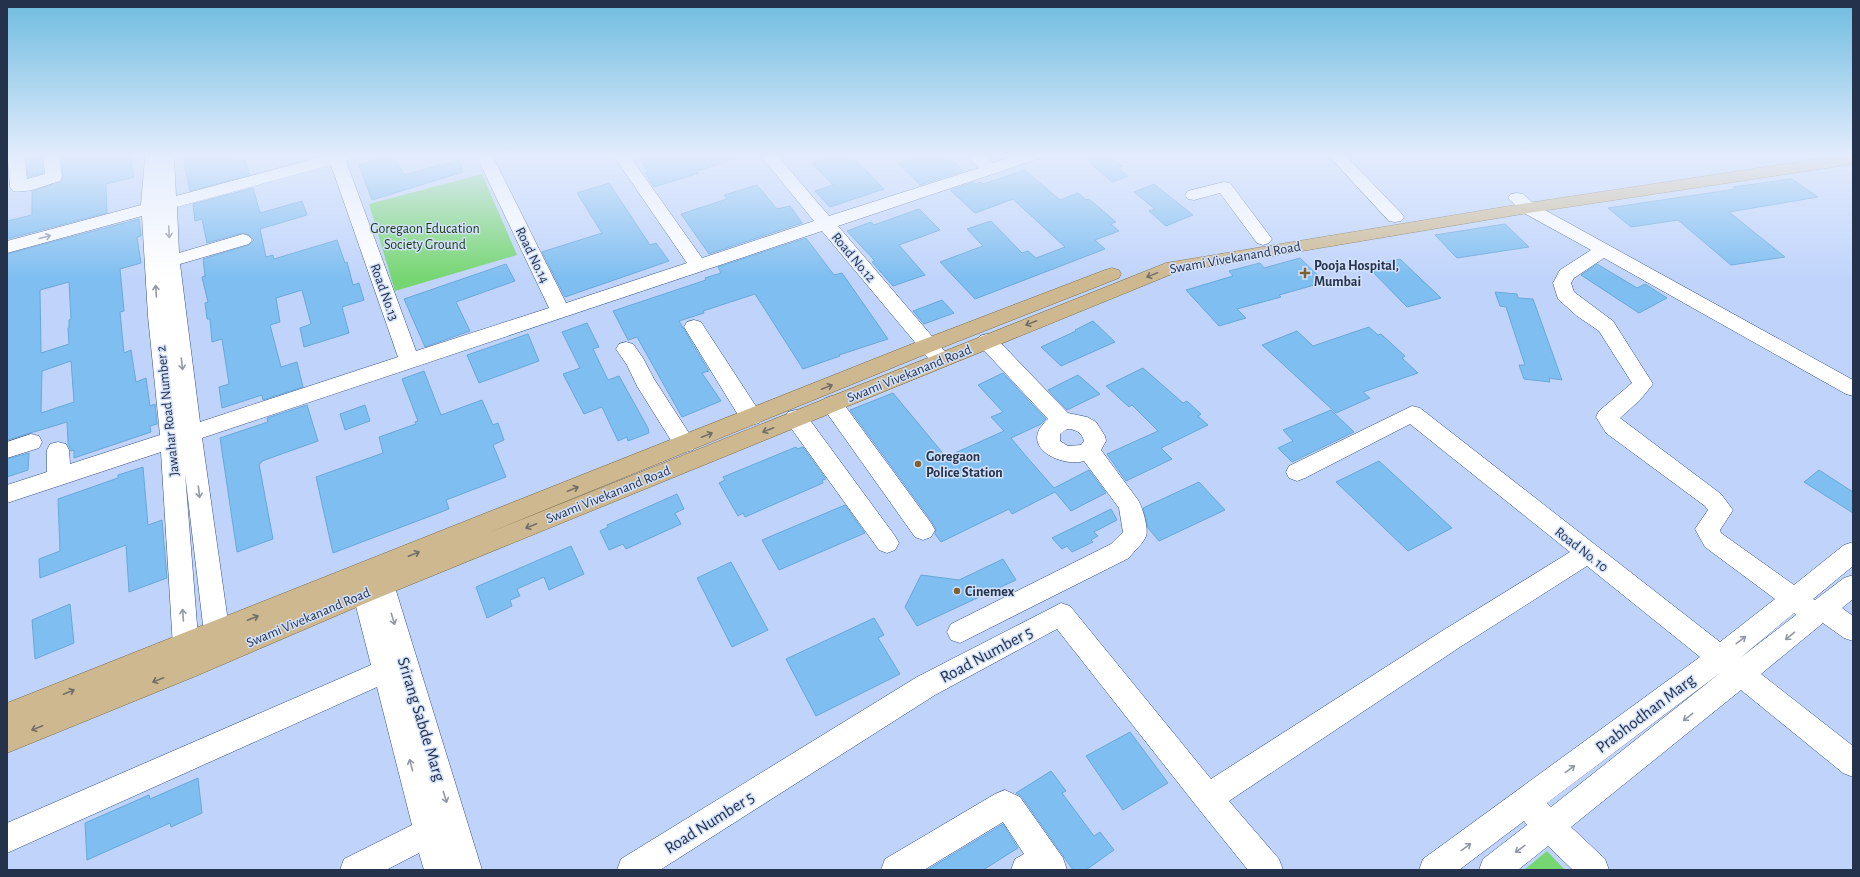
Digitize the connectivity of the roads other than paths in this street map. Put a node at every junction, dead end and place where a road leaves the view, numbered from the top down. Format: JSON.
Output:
{"nodes":[{"id":1,"x":158,"y":196,"type":"edge"},
{"id":2,"x":160,"y":196,"type":"edge"},
{"id":3,"x":196,"y":196,"type":"edge"},
{"id":4,"x":354,"y":196,"type":"edge"},
{"id":5,"x":504,"y":196,"type":"edge"},
{"id":6,"x":649,"y":196,"type":"edge"},
{"id":7,"x":803,"y":196,"type":"edge"},
{"id":8,"x":911,"y":196,"type":"edge"},
{"id":9,"x":1231,"y":196,"type":"edge"},
{"id":10,"x":1375,"y":196,"type":"edge"},
{"id":11,"x":1563,"y":196,"type":"edge"},
{"id":12,"x":1575,"y":196,"type":"edge"},
{"id":13,"x":1522,"y":203,"type":"junction"},
{"id":14,"x":159,"y":206,"type":"junction"},
{"id":15,"x":1395,"y":217,"type":"junction"},
{"id":16,"x":826,"y":224,"type":"junction"},
{"id":17,"x":1263,"y":239,"type":"junction"},
{"id":18,"x":243,"y":240,"type":"dead end"},
{"id":19,"x":7,"y":247,"type":"edge"},
{"id":20,"x":1234,"y":250,"type":"junction"},
{"id":21,"x":1604,"y":250,"type":"junction"},
{"id":22,"x":170,"y":261,"type":"junction"},
{"id":23,"x":698,"y":266,"type":"junction"},
{"id":24,"x":560,"y":311,"type":"junction"},
{"id":25,"x":168,"y":324,"type":"junction"},
{"id":26,"x":694,"y":327,"type":"dead end"},
{"id":27,"x":987,"y":341,"type":"junction"},
{"id":28,"x":626,"y":349,"type":"dead end"},
{"id":29,"x":935,"y":353,"type":"junction"},
{"id":30,"x":409,"y":361,"type":"junction"},
{"id":31,"x":1853,"y":389,"type":"edge"},
{"id":32,"x":832,"y":404,"type":"junction"},
{"id":33,"x":751,"y":417,"type":"junction"},
{"id":34,"x":796,"y":418,"type":"junction"},
{"id":35,"x":1063,"y":421,"type":"junction"},
{"id":36,"x":181,"y":437,"type":"junction"},
{"id":37,"x":31,"y":442,"type":"dead end"},
{"id":38,"x":685,"y":444,"type":"junction"},
{"id":39,"x":7,"y":450,"type":"edge"},
{"id":40,"x":58,"y":450,"type":"dead end"},
{"id":41,"x":1089,"y":451,"type":"junction"},
{"id":42,"x":1297,"y":472,"type":"dead end"},
{"id":43,"x":59,"y":477,"type":"junction"},
{"id":44,"x":7,"y":494,"type":"edge"},
{"id":45,"x":923,"y":530,"type":"dead end"},
{"id":46,"x":886,"y":543,"type":"dead end"},
{"id":47,"x":1853,"y":552,"type":"edge"},
{"id":48,"x":1587,"y":554,"type":"junction"},
{"id":49,"x":371,"y":580,"type":"junction"},
{"id":50,"x":1853,"y":585,"type":"edge"},
{"id":51,"x":1793,"y":599,"type":"junction"},
{"id":52,"x":1840,"y":616,"type":"edge"},
{"id":53,"x":960,"y":632,"type":"dead end"},
{"id":54,"x":218,"y":643,"type":"junction"},
{"id":55,"x":186,"y":657,"type":"junction"},
{"id":56,"x":1720,"y":657,"type":"junction"},
{"id":57,"x":385,"y":671,"type":"junction"},
{"id":58,"x":1742,"y":674,"type":"junction"},
{"id":59,"x":7,"y":716,"type":"edge"},
{"id":60,"x":7,"y":740,"type":"edge"},
{"id":61,"x":1853,"y":763,"type":"edge"},
{"id":62,"x":1208,"y":798,"type":"junction"},
{"id":63,"x":1526,"y":803,"type":"junction"},
{"id":64,"x":1550,"y":826,"type":"junction"},
{"id":65,"x":429,"y":832,"type":"junction"},
{"id":66,"x":7,"y":838,"type":"edge"},
{"id":67,"x":1041,"y":866,"type":"edge"},
{"id":68,"x":355,"y":870,"type":"edge"},
{"id":69,"x":439,"y":870,"type":"edge"},
{"id":70,"x":467,"y":870,"type":"edge"},
{"id":71,"x":632,"y":870,"type":"edge"},
{"id":72,"x":896,"y":870,"type":"edge"},
{"id":73,"x":1268,"y":870,"type":"edge"},
{"id":74,"x":1434,"y":870,"type":"edge"},
{"id":75,"x":1494,"y":870,"type":"edge"},
{"id":76,"x":1594,"y":870,"type":"edge"}],
"edges":[{"from":1,"to":14,"type":"street","name":"Jawahar Road Number 2"},
{"from":2,"to":14,"type":"street","name":"Jawahar Road Number 2"},
{"from":3,"to":14,"type":"street"},
{"from":4,"to":30,"type":"street","name":"Road No.13"},
{"from":5,"to":24,"type":"street","name":"Road No.14"},
{"from":6,"to":23,"type":"street"},
{"from":7,"to":16,"type":"street","name":"Road No.12"},
{"from":8,"to":16,"type":"street"},
{"from":9,"to":17,"type":"street"},
{"from":10,"to":15,"type":"street"},
{"from":11,"to":13,"type":"main road","name":"Swami Vivekanand Road"},
{"from":12,"to":13,"type":"main road","name":"Swami Vivekanand Road"},
{"from":13,"to":15,"type":"main road","name":"Swami Vivekanand Road"},
{"from":13,"to":20,"type":"main road","name":"Swami Vivekanand Road"},
{"from":13,"to":21,"type":"street"},
{"from":19,"to":14,"type":"street","one_way":true},
{"from":14,"to":22,"type":"street","name":"Jawahar Road Number 2","one_way":true},
{"from":25,"to":14,"type":"street","name":"Jawahar Road Number 2","one_way":true},
{"from":15,"to":17,"type":"main road","name":"Swami Vivekanand Road"},
{"from":16,"to":23,"type":"street"},
{"from":16,"to":29,"type":"street","name":"Road No.12"},
{"from":17,"to":20,"type":"main road","name":"Swami Vivekanand Road"},
{"from":18,"to":22,"type":"street"},
{"from":20,"to":27,"type":"main road","name":"Swami Vivekanand Road","one_way":true},
{"from":20,"to":29,"type":"main road","name":"Swami Vivekanand Road"},
{"from":21,"to":31,"type":"street"},
{"from":21,"to":51,"type":"street"},
{"from":22,"to":25,"type":"street","name":"Jawahar Road Number 2"},
{"from":23,"to":24,"type":"street"},
{"from":24,"to":30,"type":"street"},
{"from":25,"to":36,"type":"street","name":"Jawahar Road Number 2"},
{"from":26,"to":33,"type":"street"},
{"from":27,"to":29,"type":"main road","name":"Swami Vivekanand Road"},
{"from":27,"to":35,"type":"street"},
{"from":28,"to":38,"type":"street"},
{"from":29,"to":32,"type":"main road","name":"Swami Vivekanand Road"},
{"from":33,"to":29,"type":"main road","name":"Swami Vivekanand Road","one_way":true},
{"from":30,"to":36,"type":"street"},
{"from":32,"to":34,"type":"main road","name":"Swami Vivekanand Road"},
{"from":32,"to":45,"type":"street"},
{"from":38,"to":33,"type":"main road","name":"Swami Vivekanand Road","one_way":true},
{"from":34,"to":46,"type":"street"},
{"from":34,"to":49,"type":"main road","name":"Swami Vivekanand Road","one_way":true},
{"from":35,"to":41,"type":"street"},
{"from":35,"to":41,"type":"street"},
{"from":36,"to":43,"type":"street"},
{"from":36,"to":54,"type":"street","name":"Jawahar Road Number 2","one_way":true},
{"from":55,"to":36,"type":"street","name":"Jawahar Road Number 2","one_way":true},
{"from":37,"to":39,"type":"street"},
{"from":49,"to":38,"type":"main road","name":"Swami Vivekanand Road","one_way":true},
{"from":40,"to":43,"type":"street"},
{"from":41,"to":53,"type":"street"},
{"from":42,"to":48,"type":"street","name":"Road No. 10"},
{"from":43,"to":44,"type":"street"},
{"from":47,"to":51,"type":"street","name":"Prabhodhan Marg"},
{"from":48,"to":56,"type":"street","name":"Road No. 10"},
{"from":48,"to":62,"type":"street"},
{"from":49,"to":54,"type":"main road","name":"Swami Vivekanand Road"},
{"from":49,"to":57,"type":"street","name":"Srirang Sabde Marg"},
{"from":49,"to":70,"type":"street","name":"Srirang Sabde Marg","one_way":true},
{"from":50,"to":52,"type":"street"},
{"from":51,"to":52,"type":"street"},
{"from":56,"to":51,"type":"street","name":"Prabhodhan Marg","one_way":true},
{"from":52,"to":58,"type":"street","one_way":true},
{"from":54,"to":55,"type":"main road","name":"Swami Vivekanand Road"},
{"from":59,"to":55,"type":"main road","name":"Swami Vivekanand Road","one_way":true},
{"from":55,"to":60,"type":"main road","name":"Swami Vivekanand Road","one_way":true},
{"from":56,"to":58,"type":"street","name":"Road No. 10"},
{"from":63,"to":56,"type":"street","name":"Prabhodhan Marg","one_way":true},
{"from":65,"to":57,"type":"street","name":"Srirang Sabde Marg","one_way":true},
{"from":57,"to":66,"type":"street"},
{"from":58,"to":61,"type":"street","name":"Road No. 10"},
{"from":58,"to":64,"type":"street","one_way":true},
{"from":62,"to":71,"type":"street","name":"Road Number 5"},
{"from":62,"to":73,"type":"street","name":"Road Number 5"},
{"from":63,"to":64,"type":"street"},
{"from":74,"to":63,"type":"street","name":"Prabhodhan Marg","one_way":true},
{"from":64,"to":75,"type":"street","one_way":true},
{"from":64,"to":76,"type":"street"},
{"from":65,"to":68,"type":"street"},
{"from":65,"to":69,"type":"street","name":"Srirang Sabde Marg"},
{"from":67,"to":72,"type":"street"}]}
